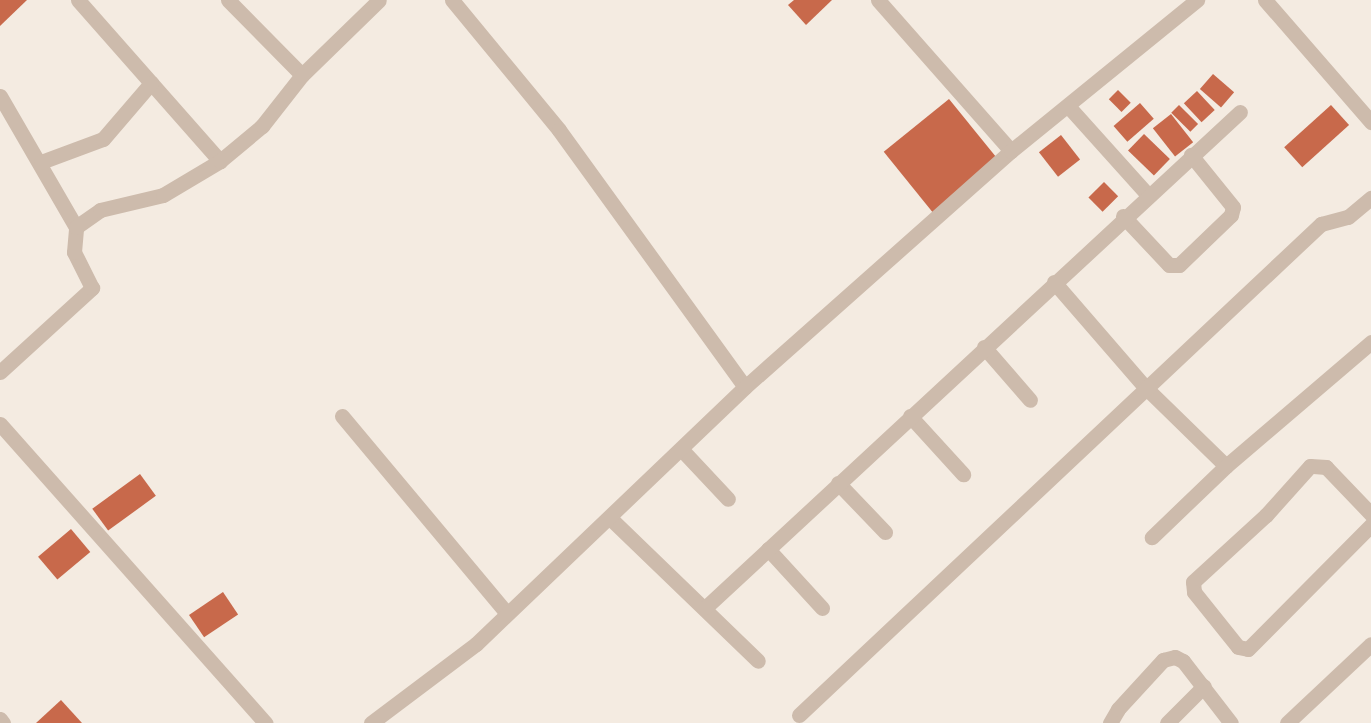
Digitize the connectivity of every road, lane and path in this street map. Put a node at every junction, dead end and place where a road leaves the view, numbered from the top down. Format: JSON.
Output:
{"nodes":[{"id":1,"x":78,"y":0,"type":"edge"},
{"id":2,"x":228,"y":0,"type":"edge"},
{"id":3,"x":379,"y":0,"type":"edge"},
{"id":4,"x":452,"y":0,"type":"edge"},
{"id":5,"x":878,"y":0,"type":"edge"},
{"id":6,"x":1197,"y":0,"type":"edge"},
{"id":7,"x":1265,"y":0,"type":"edge"},
{"id":8,"x":302,"y":75,"type":"junction"},
{"id":9,"x":151,"y":83,"type":"junction"},
{"id":10,"x":0,"y":96,"type":"edge"},
{"id":11,"x":1068,"y":106,"type":"junction"},
{"id":12,"x":1240,"y":112,"type":"dead end"},
{"id":13,"x":1371,"y":122,"type":"edge"},
{"id":14,"x":1011,"y":151,"type":"junction"},
{"id":15,"x":1191,"y":155,"type":"junction"},
{"id":16,"x":220,"y":161,"type":"junction"},
{"id":17,"x":41,"y":162,"type":"junction"},
{"id":18,"x":1147,"y":194,"type":"junction"},
{"id":19,"x":1371,"y":198,"type":"edge"},
{"id":20,"x":1124,"y":216,"type":"junction"},
{"id":21,"x":76,"y":227,"type":"junction"},
{"id":22,"x":1054,"y":282,"type":"junction"},
{"id":23,"x":1371,"y":342,"type":"edge"},
{"id":24,"x":984,"y":347,"type":"junction"},
{"id":25,"x":0,"y":372,"type":"edge"},
{"id":26,"x":745,"y":387,"type":"junction"},
{"id":27,"x":1146,"y":387,"type":"junction"},
{"id":28,"x":1030,"y":400,"type":"dead end"},
{"id":29,"x":342,"y":416,"type":"dead end"},
{"id":30,"x":910,"y":416,"type":"junction"},
{"id":31,"x":0,"y":424,"type":"edge"},
{"id":32,"x":682,"y":450,"type":"junction"},
{"id":33,"x":1226,"y":466,"type":"junction"},
{"id":34,"x":963,"y":474,"type":"dead end"},
{"id":35,"x":838,"y":483,"type":"junction"},
{"id":36,"x":728,"y":499,"type":"dead end"},
{"id":37,"x":1371,"y":514,"type":"edge"},
{"id":38,"x":611,"y":519,"type":"junction"},
{"id":39,"x":1371,"y":525,"type":"edge"},
{"id":40,"x":885,"y":532,"type":"dead end"},
{"id":41,"x":1152,"y":537,"type":"dead end"},
{"id":42,"x":768,"y":549,"type":"junction"},
{"id":43,"x":706,"y":607,"type":"junction"},
{"id":44,"x":822,"y":608,"type":"dead end"},
{"id":45,"x":506,"y":612,"type":"junction"},
{"id":46,"x":1371,"y":644,"type":"edge"},
{"id":47,"x":758,"y":662,"type":"dead end"},
{"id":48,"x":1204,"y":686,"type":"junction"},
{"id":49,"x":799,"y":715,"type":"dead end"},
{"id":50,"x":0,"y":719,"type":"edge"},
{"id":51,"x":3,"y":723,"type":"edge"},
{"id":52,"x":265,"y":723,"type":"edge"},
{"id":53,"x":371,"y":723,"type":"edge"},
{"id":54,"x":1110,"y":723,"type":"edge"},
{"id":55,"x":1167,"y":723,"type":"edge"},
{"id":56,"x":1231,"y":723,"type":"edge"},
{"id":57,"x":1287,"y":723,"type":"edge"}],
"edges":[{"from":1,"to":9,"type":"street"},
{"from":2,"to":8,"type":"street"},
{"from":3,"to":8,"type":"street"},
{"from":4,"to":26,"type":"street"},
{"from":5,"to":14,"type":"street"},
{"from":6,"to":11,"type":"street"},
{"from":7,"to":13,"type":"street"},
{"from":8,"to":16,"type":"street"},
{"from":9,"to":16,"type":"street"},
{"from":9,"to":17,"type":"street"},
{"from":10,"to":17,"type":"street"},
{"from":11,"to":14,"type":"street"},
{"from":11,"to":18,"type":"street"},
{"from":12,"to":15,"type":"street"},
{"from":14,"to":26,"type":"street"},
{"from":15,"to":18,"type":"street"},
{"from":15,"to":20,"type":"street"},
{"from":16,"to":21,"type":"street"},
{"from":17,"to":21,"type":"street"},
{"from":18,"to":20,"type":"street"},
{"from":19,"to":27,"type":"street"},
{"from":20,"to":22,"type":"street"},
{"from":21,"to":25,"type":"street"},
{"from":22,"to":24,"type":"street"},
{"from":22,"to":27,"type":"street"},
{"from":23,"to":33,"type":"street"},
{"from":24,"to":28,"type":"street"},
{"from":24,"to":30,"type":"street"},
{"from":26,"to":32,"type":"street"},
{"from":27,"to":33,"type":"street"},
{"from":27,"to":49,"type":"street"},
{"from":29,"to":45,"type":"street"},
{"from":30,"to":34,"type":"street"},
{"from":30,"to":35,"type":"street"},
{"from":31,"to":52,"type":"street"},
{"from":32,"to":36,"type":"street"},
{"from":32,"to":38,"type":"street"},
{"from":33,"to":41,"type":"street"},
{"from":35,"to":40,"type":"street"},
{"from":35,"to":42,"type":"street"},
{"from":37,"to":39,"type":"street"},
{"from":38,"to":43,"type":"street"},
{"from":38,"to":45,"type":"street"},
{"from":42,"to":43,"type":"street"},
{"from":42,"to":44,"type":"street"},
{"from":43,"to":47,"type":"street"},
{"from":45,"to":53,"type":"street"},
{"from":46,"to":57,"type":"street"},
{"from":48,"to":54,"type":"street"},
{"from":48,"to":55,"type":"street"},
{"from":48,"to":56,"type":"street"},
{"from":50,"to":51,"type":"street"}]}
